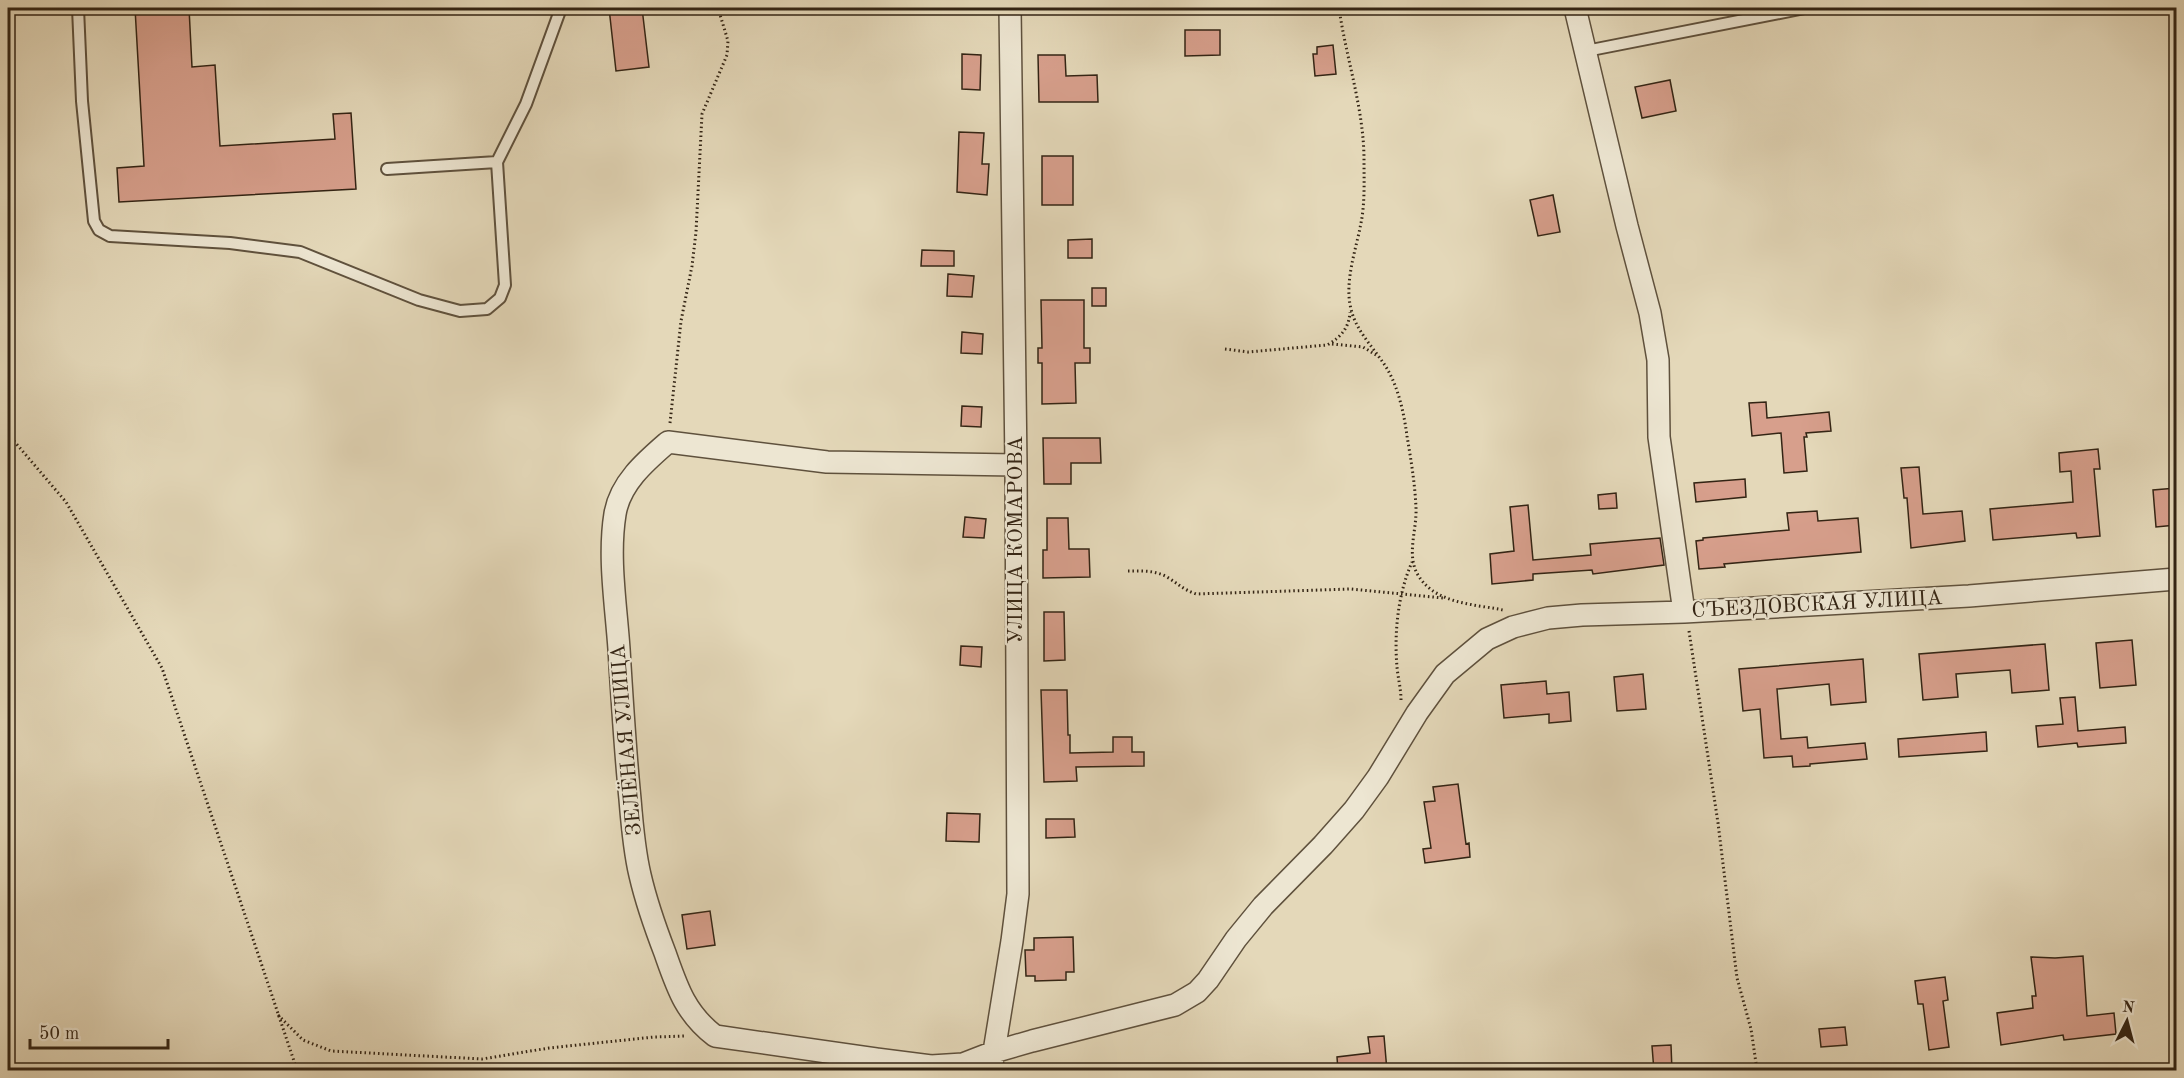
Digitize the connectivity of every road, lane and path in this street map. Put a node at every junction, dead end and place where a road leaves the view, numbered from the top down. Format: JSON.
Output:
{"nodes":[{"id":1,"x":78,"y":8,"type":"edge"},
{"id":2,"x":561,"y":8,"type":"edge"},
{"id":3,"x":718,"y":8,"type":"edge"},
{"id":4,"x":1010,"y":8,"type":"edge"},
{"id":5,"x":1339,"y":8,"type":"edge"},
{"id":6,"x":1575,"y":8,"type":"edge"},
{"id":7,"x":1805,"y":8,"type":"edge"},
{"id":8,"x":1586,"y":51,"type":"junction"},
{"id":9,"x":498,"y":162,"type":"junction"},
{"id":10,"x":387,"y":169,"type":"dead end"},
{"id":11,"x":1351,"y":309,"type":"junction"},
{"id":12,"x":1327,"y":345,"type":"junction"},
{"id":13,"x":1225,"y":349,"type":"dead end"},
{"id":14,"x":1378,"y":356,"type":"junction"},
{"id":15,"x":8,"y":434,"type":"edge"},
{"id":16,"x":668,"y":442,"type":"junction"},
{"id":17,"x":1016,"y":465,"type":"junction"},
{"id":18,"x":1413,"y":560,"type":"junction"},
{"id":19,"x":1128,"y":571,"type":"dead end"},
{"id":20,"x":2176,"y":579,"type":"edge"},
{"id":21,"x":1402,"y":593,"type":"junction"},
{"id":22,"x":1446,"y":599,"type":"junction"},
{"id":23,"x":1503,"y":610,"type":"dead end"},
{"id":24,"x":1684,"y":612,"type":"junction"},
{"id":25,"x":1401,"y":705,"type":"dead end"},
{"id":26,"x":276,"y":1014,"type":"junction"},
{"id":27,"x":715,"y":1036,"type":"junction"},
{"id":28,"x":876,"y":1059,"type":"junction"},
{"id":29,"x":992,"y":1061,"type":"edge"},
{"id":30,"x":297,"y":1071,"type":"edge"},
{"id":31,"x":905,"y":1071,"type":"edge"},
{"id":32,"x":1756,"y":1071,"type":"edge"}],
"edges":[{"from":1,"to":9,"type":"lane"},
{"from":2,"to":9,"type":"lane"},
{"from":3,"to":16,"type":"path"},
{"from":4,"to":17,"type":"street","name":"УЛИЦА КОМАРОВА"},
{"from":5,"to":11,"type":"path"},
{"from":6,"to":8,"type":"street"},
{"from":7,"to":8,"type":"lane"},
{"from":8,"to":24,"type":"street"},
{"from":9,"to":10,"type":"lane"},
{"from":11,"to":12,"type":"path"},
{"from":11,"to":14,"type":"path"},
{"from":12,"to":13,"type":"path"},
{"from":12,"to":14,"type":"path"},
{"from":14,"to":18,"type":"path"},
{"from":15,"to":26,"type":"path"},
{"from":16,"to":17,"type":"street"},
{"from":16,"to":27,"type":"street","name":"ЗЕЛЁНАЯ УЛИЦА"},
{"from":17,"to":29,"type":"street","name":"УЛИЦА КОМАРОВА"},
{"from":18,"to":21,"type":"path"},
{"from":18,"to":22,"type":"path"},
{"from":19,"to":21,"type":"path"},
{"from":20,"to":24,"type":"street","name":"СЪЕЗДОВСКАЯ УЛИЦА"},
{"from":21,"to":22,"type":"path"},
{"from":21,"to":25,"type":"path"},
{"from":22,"to":23,"type":"path"},
{"from":24,"to":29,"type":"street","name":"СЪЕЗДОВСКАЯ УЛИЦА"},
{"from":24,"to":32,"type":"path"},
{"from":26,"to":27,"type":"path"},
{"from":26,"to":30,"type":"path"},
{"from":27,"to":28,"type":"street"},
{"from":28,"to":29,"type":"street","name":"СЪЕЗДОВСКАЯ УЛИЦА"},
{"from":28,"to":31,"type":"street"}]}
